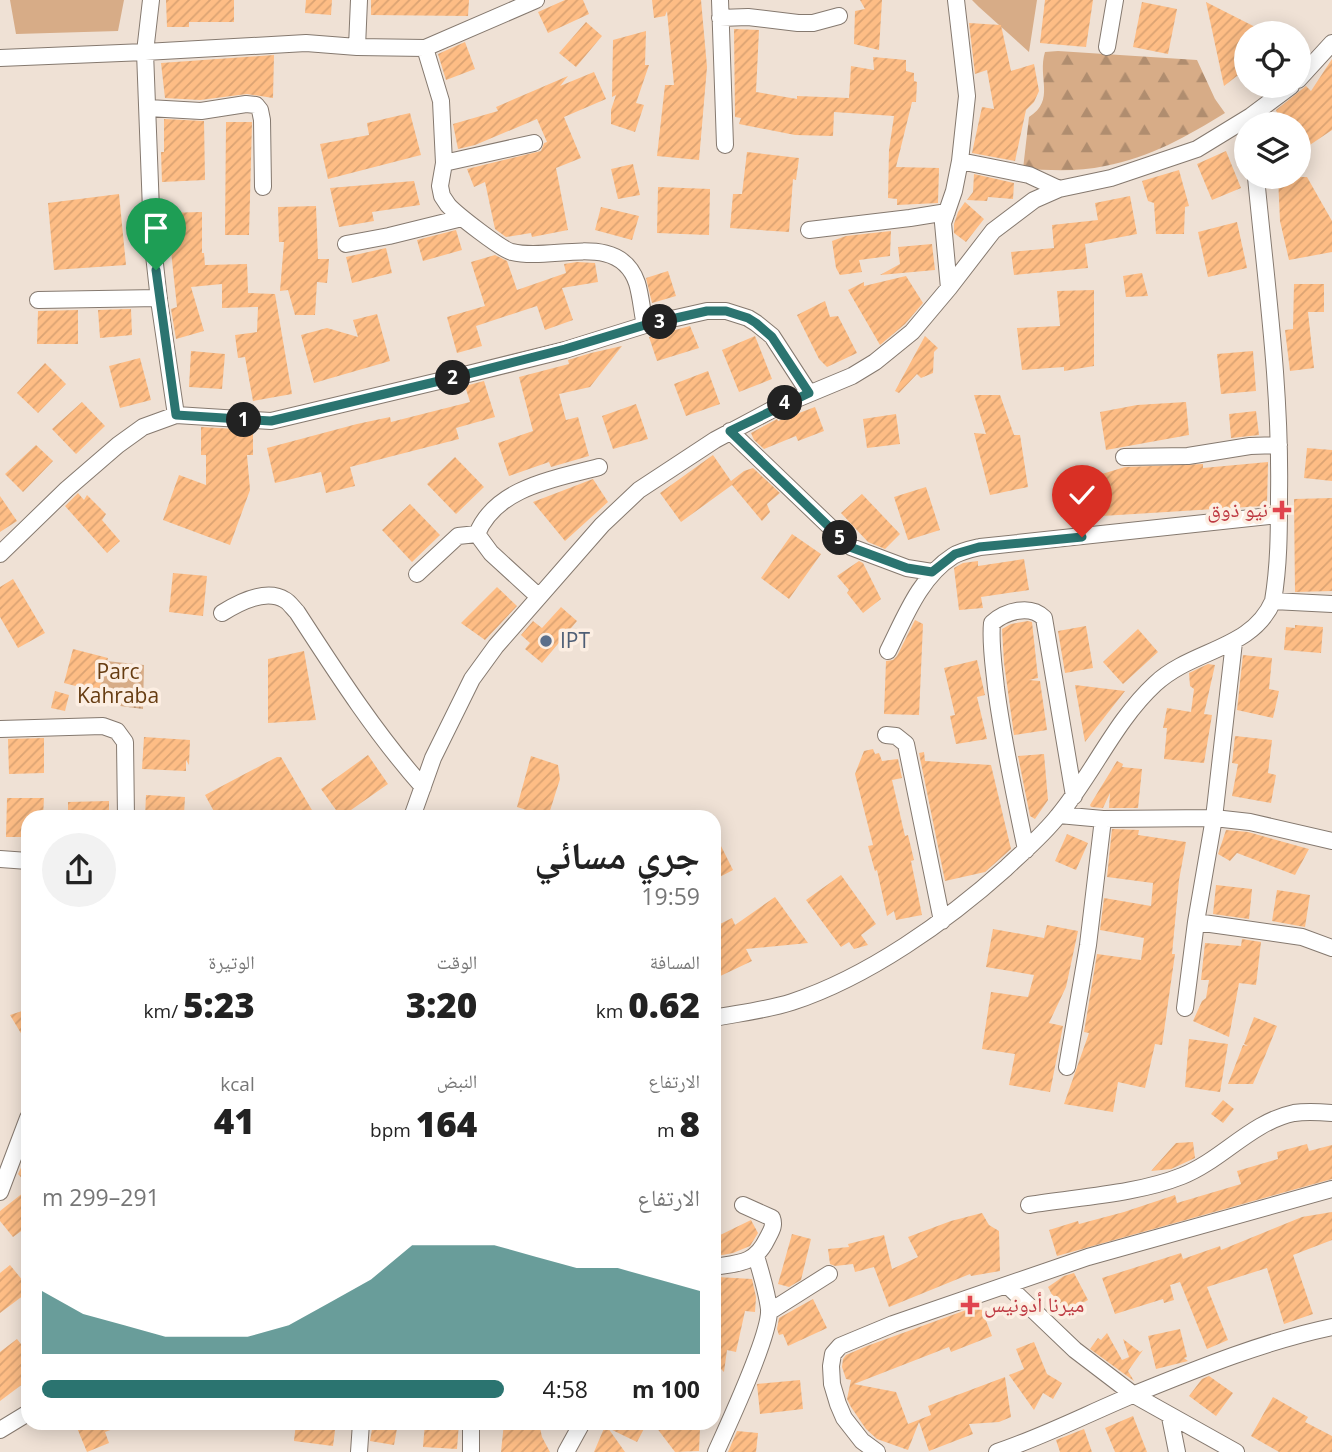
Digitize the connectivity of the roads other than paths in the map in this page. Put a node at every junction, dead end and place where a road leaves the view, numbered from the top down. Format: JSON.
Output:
{"nodes":[{"id":1,"x":151,"y":0,"type":"edge"},
{"id":2,"x":359,"y":0,"type":"edge"},
{"id":3,"x":537,"y":0,"type":"edge"},
{"id":4,"x":720,"y":0,"type":"edge"},
{"id":5,"x":956,"y":0,"type":"edge"},
{"id":6,"x":1115,"y":0,"type":"edge"},
{"id":7,"x":839,"y":16,"type":"dead end"},
{"id":8,"x":720,"y":18,"type":"junction"},
{"id":9,"x":357,"y":47,"type":"junction"},
{"id":10,"x":1107,"y":47,"type":"dead end"},
{"id":11,"x":1331,"y":47,"type":"edge"},
{"id":12,"x":425,"y":48,"type":"junction"},
{"id":13,"x":145,"y":52,"type":"junction"},
{"id":14,"x":0,"y":58,"type":"edge"},
{"id":15,"x":1311,"y":67,"type":"edge"},
{"id":16,"x":1277,"y":98,"type":"edge"},
{"id":17,"x":148,"y":107,"type":"junction"},
{"id":18,"x":1260,"y":112,"type":"edge"},
{"id":19,"x":1234,"y":129,"type":"edge"},
{"id":20,"x":534,"y":143,"type":"dead end"},
{"id":21,"x":725,"y":145,"type":"dead end"},
{"id":22,"x":960,"y":161,"type":"junction"},
{"id":23,"x":444,"y":163,"type":"junction"},
{"id":24,"x":263,"y":187,"type":"dead end"},
{"id":25,"x":1059,"y":189,"type":"junction"},
{"id":26,"x":1257,"y":189,"type":"edge"},
{"id":27,"x":947,"y":212,"type":"junction"},
{"id":28,"x":462,"y":218,"type":"junction"},
{"id":29,"x":809,"y":230,"type":"dead end"},
{"id":30,"x":346,"y":244,"type":"dead end"},
{"id":31,"x":949,"y":289,"type":"junction"},
{"id":32,"x":159,"y":298,"type":"junction"},
{"id":33,"x":38,"y":300,"type":"dead end"},
{"id":34,"x":645,"y":325,"type":"junction"},
{"id":35,"x":809,"y":393,"type":"junction"},
{"id":36,"x":176,"y":415,"type":"junction"},
{"id":37,"x":730,"y":431,"type":"junction"},
{"id":38,"x":1279,"y":445,"type":"junction"},
{"id":39,"x":1124,"y":457,"type":"dead end"},
{"id":40,"x":599,"y":467,"type":"dead end"},
{"id":41,"x":1279,"y":515,"type":"junction"},
{"id":42,"x":477,"y":534,"type":"junction"},
{"id":43,"x":0,"y":554,"type":"edge"},
{"id":44,"x":932,"y":572,"type":"junction"},
{"id":45,"x":418,"y":574,"type":"dead end"},
{"id":46,"x":539,"y":597,"type":"junction"},
{"id":47,"x":1273,"y":601,"type":"junction"},
{"id":48,"x":1332,"y":604,"type":"edge"},
{"id":49,"x":222,"y":613,"type":"dead end"},
{"id":50,"x":1234,"y":642,"type":"junction"},
{"id":51,"x":888,"y":651,"type":"dead end"},
{"id":52,"x":0,"y":729,"type":"edge"},
{"id":53,"x":886,"y":735,"type":"dead end"},
{"id":54,"x":423,"y":787,"type":"junction"},
{"id":55,"x":1074,"y":796,"type":"junction"},
{"id":56,"x":125,"y":810,"type":"edge"},
{"id":57,"x":415,"y":810,"type":"edge"},
{"id":58,"x":1059,"y":815,"type":"junction"},
{"id":59,"x":1214,"y":818,"type":"junction"},
{"id":60,"x":1103,"y":819,"type":"junction"},
{"id":61,"x":1332,"y":841,"type":"edge"},
{"id":62,"x":1026,"y":850,"type":"junction"},
{"id":63,"x":0,"y":859,"type":"edge"},
{"id":64,"x":21,"y":860,"type":"edge"},
{"id":65,"x":942,"y":921,"type":"junction"},
{"id":66,"x":1196,"y":922,"type":"junction"},
{"id":67,"x":1332,"y":948,"type":"edge"},
{"id":68,"x":1185,"y":1008,"type":"dead end"},
{"id":69,"x":721,"y":1016,"type":"edge"},
{"id":70,"x":1067,"y":1067,"type":"dead end"},
{"id":71,"x":1332,"y":1113,"type":"edge"},
{"id":72,"x":21,"y":1136,"type":"edge"},
{"id":73,"x":1332,"y":1189,"type":"edge"},
{"id":74,"x":0,"y":1192,"type":"edge"},
{"id":75,"x":743,"y":1205,"type":"dead end"},
{"id":76,"x":1029,"y":1205,"type":"dead end"},
{"id":77,"x":756,"y":1256,"type":"junction"},
{"id":78,"x":721,"y":1266,"type":"edge"},
{"id":79,"x":829,"y":1273,"type":"dead end"},
{"id":80,"x":1008,"y":1286,"type":"junction"},
{"id":81,"x":769,"y":1312,"type":"junction"},
{"id":82,"x":1332,"y":1327,"type":"edge"},
{"id":83,"x":1134,"y":1395,"type":"junction"},
{"id":84,"x":21,"y":1417,"type":"edge"},
{"id":85,"x":1170,"y":1417,"type":"junction"},
{"id":86,"x":0,"y":1430,"type":"edge"},
{"id":87,"x":361,"y":1430,"type":"edge"},
{"id":88,"x":471,"y":1430,"type":"edge"},
{"id":89,"x":578,"y":1430,"type":"edge"},
{"id":90,"x":359,"y":1452,"type":"edge"},
{"id":91,"x":471,"y":1452,"type":"edge"},
{"id":92,"x":566,"y":1452,"type":"edge"},
{"id":93,"x":716,"y":1452,"type":"edge"},
{"id":94,"x":877,"y":1452,"type":"edge"},
{"id":95,"x":997,"y":1452,"type":"edge"},
{"id":96,"x":1177,"y":1452,"type":"edge"},
{"id":97,"x":1236,"y":1452,"type":"edge"}],
"edges":[{"from":1,"to":13,"type":"street"},
{"from":2,"to":9,"type":"street"},
{"from":3,"to":12,"type":"street"},
{"from":4,"to":8,"type":"street"},
{"from":5,"to":22,"type":"street"},
{"from":6,"to":10,"type":"street"},
{"from":7,"to":8,"type":"street"},
{"from":8,"to":21,"type":"street"},
{"from":9,"to":12,"type":"street"},
{"from":9,"to":13,"type":"street"},
{"from":11,"to":15,"type":"street"},
{"from":12,"to":23,"type":"street"},
{"from":13,"to":14,"type":"street"},
{"from":13,"to":17,"type":"street"},
{"from":16,"to":18,"type":"street"},
{"from":17,"to":24,"type":"street"},
{"from":17,"to":32,"type":"street"},
{"from":19,"to":25,"type":"street"},
{"from":20,"to":23,"type":"street"},
{"from":22,"to":25,"type":"street"},
{"from":22,"to":27,"type":"street"},
{"from":23,"to":28,"type":"street"},
{"from":25,"to":31,"type":"street"},
{"from":26,"to":38,"type":"street"},
{"from":27,"to":29,"type":"street"},
{"from":27,"to":31,"type":"street"},
{"from":28,"to":30,"type":"street"},
{"from":28,"to":34,"type":"street"},
{"from":31,"to":35,"type":"street"},
{"from":32,"to":33,"type":"street"},
{"from":32,"to":36,"type":"street"},
{"from":34,"to":35,"type":"street"},
{"from":34,"to":36,"type":"street"},
{"from":35,"to":37,"type":"street"},
{"from":36,"to":43,"type":"street"},
{"from":37,"to":44,"type":"street"},
{"from":37,"to":46,"type":"street"},
{"from":38,"to":39,"type":"street"},
{"from":38,"to":41,"type":"street"},
{"from":40,"to":42,"type":"street"},
{"from":41,"to":44,"type":"street"},
{"from":41,"to":47,"type":"street"},
{"from":42,"to":45,"type":"street"},
{"from":42,"to":46,"type":"street"},
{"from":44,"to":51,"type":"street"},
{"from":46,"to":54,"type":"street"},
{"from":47,"to":48,"type":"street"},
{"from":47,"to":50,"type":"street"},
{"from":49,"to":54,"type":"street"},
{"from":50,"to":55,"type":"street"},
{"from":50,"to":59,"type":"street"},
{"from":52,"to":56,"type":"street"},
{"from":53,"to":65,"type":"street"},
{"from":54,"to":57,"type":"street"},
{"from":55,"to":58,"type":"street"},
{"from":55,"to":62,"type":"street"},
{"from":58,"to":60,"type":"street"},
{"from":58,"to":62,"type":"street"},
{"from":59,"to":60,"type":"street"},
{"from":59,"to":61,"type":"street"},
{"from":59,"to":66,"type":"street"},
{"from":60,"to":70,"type":"street"},
{"from":62,"to":65,"type":"street"},
{"from":63,"to":64,"type":"street"},
{"from":65,"to":69,"type":"street"},
{"from":66,"to":67,"type":"street"},
{"from":66,"to":68,"type":"street"},
{"from":71,"to":76,"type":"street"},
{"from":72,"to":74,"type":"street"},
{"from":73,"to":80,"type":"street"},
{"from":75,"to":77,"type":"street"},
{"from":77,"to":78,"type":"street"},
{"from":77,"to":81,"type":"street"},
{"from":79,"to":81,"type":"street"},
{"from":80,"to":83,"type":"street"},
{"from":80,"to":94,"type":"street"},
{"from":81,"to":93,"type":"street"},
{"from":82,"to":83,"type":"street"},
{"from":83,"to":85,"type":"street"},
{"from":83,"to":95,"type":"street"},
{"from":84,"to":86,"type":"street"},
{"from":85,"to":96,"type":"street"},
{"from":85,"to":97,"type":"street"},
{"from":87,"to":90,"type":"street"},
{"from":88,"to":91,"type":"street"},
{"from":89,"to":92,"type":"street"}]}
